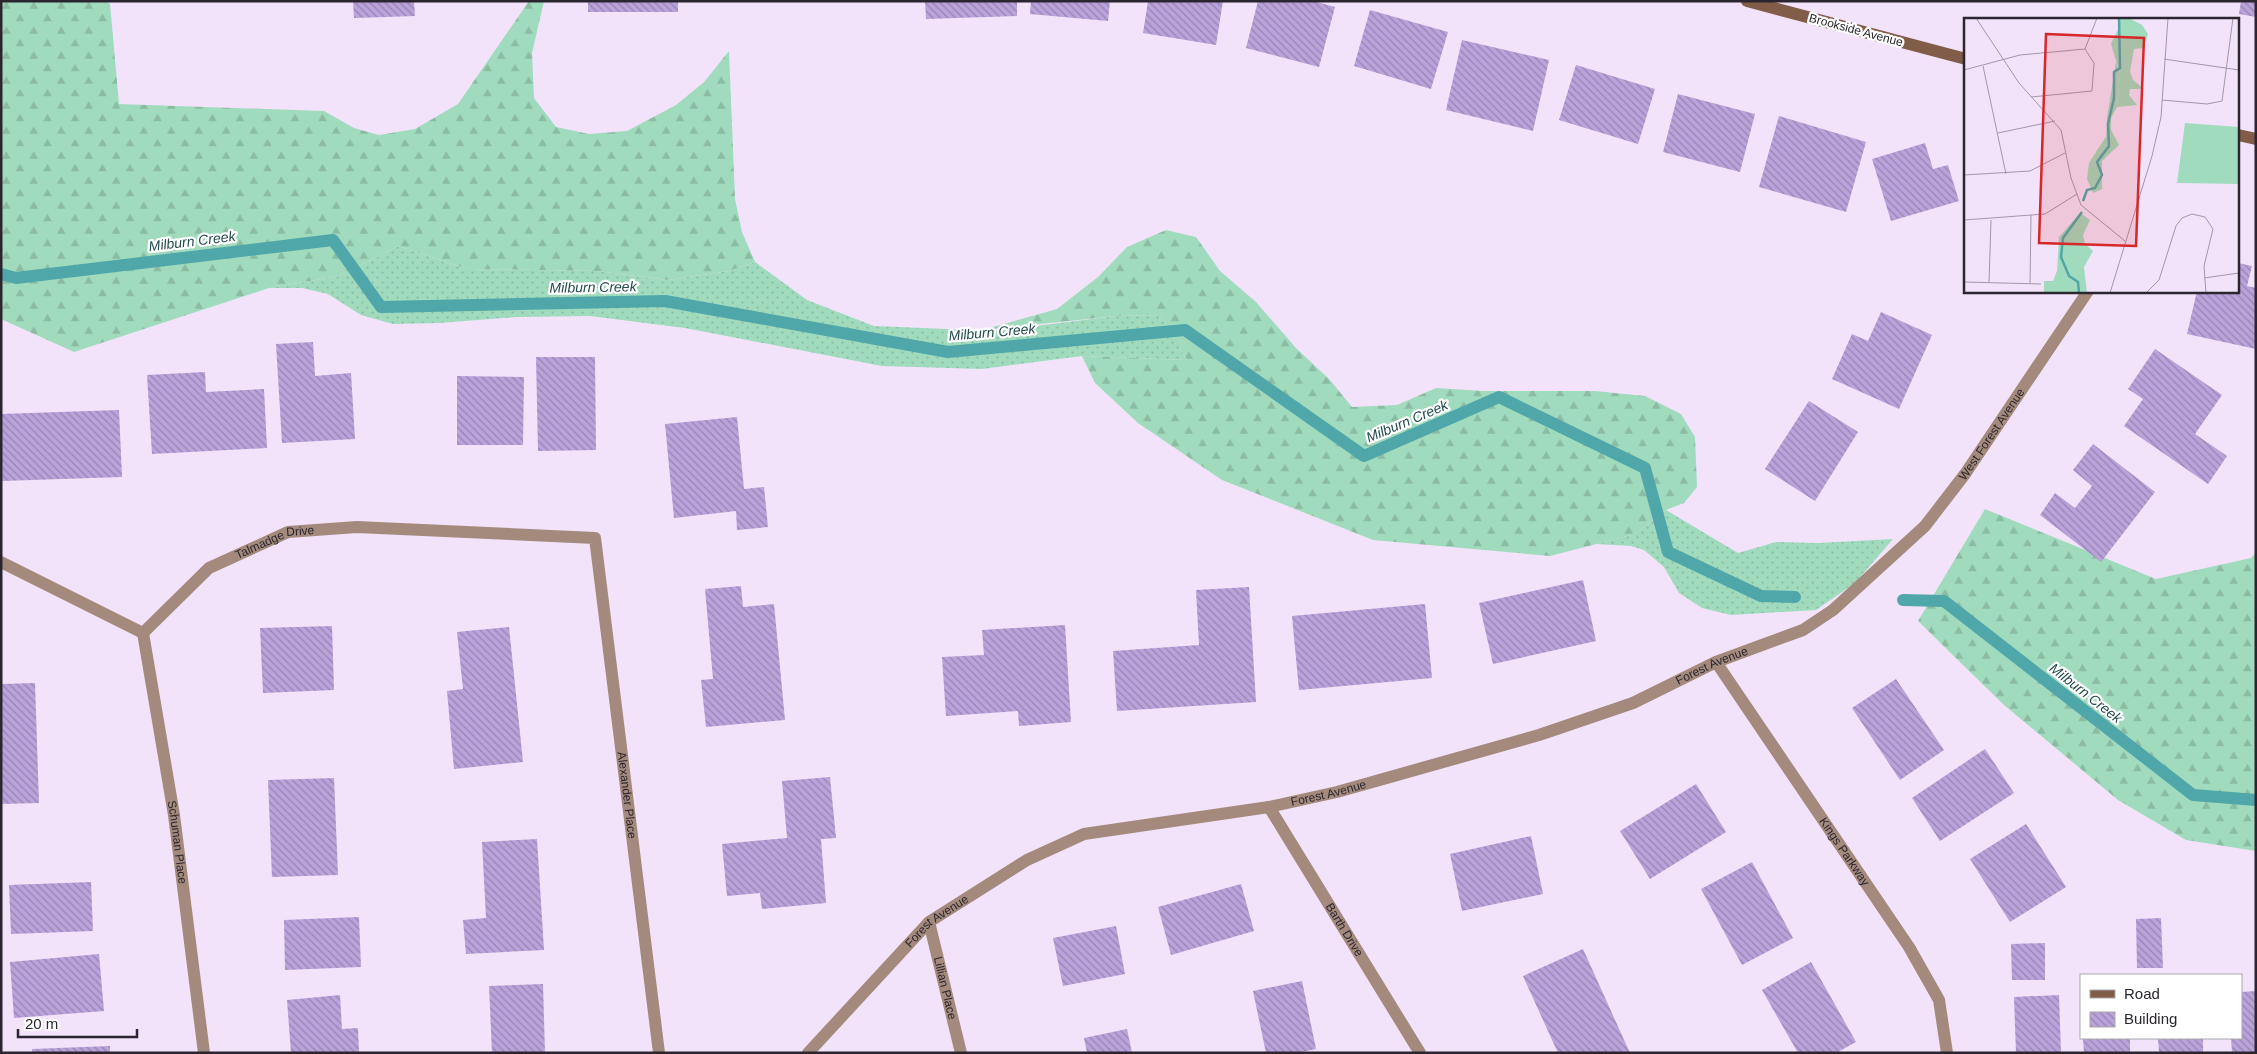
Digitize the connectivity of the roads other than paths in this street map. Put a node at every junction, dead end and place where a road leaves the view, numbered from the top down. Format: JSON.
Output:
{"nodes":[{"id":1,"x":1747,"y":1,"type":"edge"},
{"id":2,"x":1964,"y":58,"type":"edge"},
{"id":3,"x":2240,"y":135,"type":"edge"},
{"id":4,"x":2256,"y":138,"type":"edge"},
{"id":5,"x":2087,"y":292,"type":"edge"},
{"id":6,"x":595,"y":538,"type":"joint"},
{"id":7,"x":1,"y":562,"type":"edge"},
{"id":8,"x":1882,"y":566,"type":"joint"},
{"id":9,"x":143,"y":633,"type":"junction"},
{"id":10,"x":1716,"y":662,"type":"junction"},
{"id":11,"x":1269,"y":807,"type":"junction"},
{"id":12,"x":929,"y":922,"type":"junction"},
{"id":13,"x":204,"y":1053,"type":"edge"},
{"id":14,"x":659,"y":1053,"type":"edge"},
{"id":15,"x":808,"y":1053,"type":"edge"},
{"id":16,"x":961,"y":1053,"type":"edge"},
{"id":17,"x":1420,"y":1053,"type":"edge"},
{"id":18,"x":1947,"y":1053,"type":"edge"}],
"edges":[{"from":1,"to":2,"type":"main road","name":"Brookside Avenue"},
{"from":3,"to":4,"type":"main road"},
{"from":5,"to":8,"type":"street","name":"West Forest Avenue"},
{"from":6,"to":9,"type":"street","name":"Talmadge Drive"},
{"from":6,"to":14,"type":"street","name":"Alexander Place"},
{"from":7,"to":9,"type":"street"},
{"from":8,"to":10,"type":"street","name":"Forest Avenue"},
{"from":9,"to":13,"type":"street","name":"Schuman Place"},
{"from":10,"to":11,"type":"street","name":"Forest Avenue"},
{"from":10,"to":18,"type":"street","name":"Kings Parkway"},
{"from":11,"to":12,"type":"street","name":"Forest Avenue"},
{"from":11,"to":17,"type":"street","name":"Barth Drive"},
{"from":12,"to":15,"type":"street","name":"Forest Avenue"},
{"from":12,"to":16,"type":"street","name":"Lillian Place"}]}
